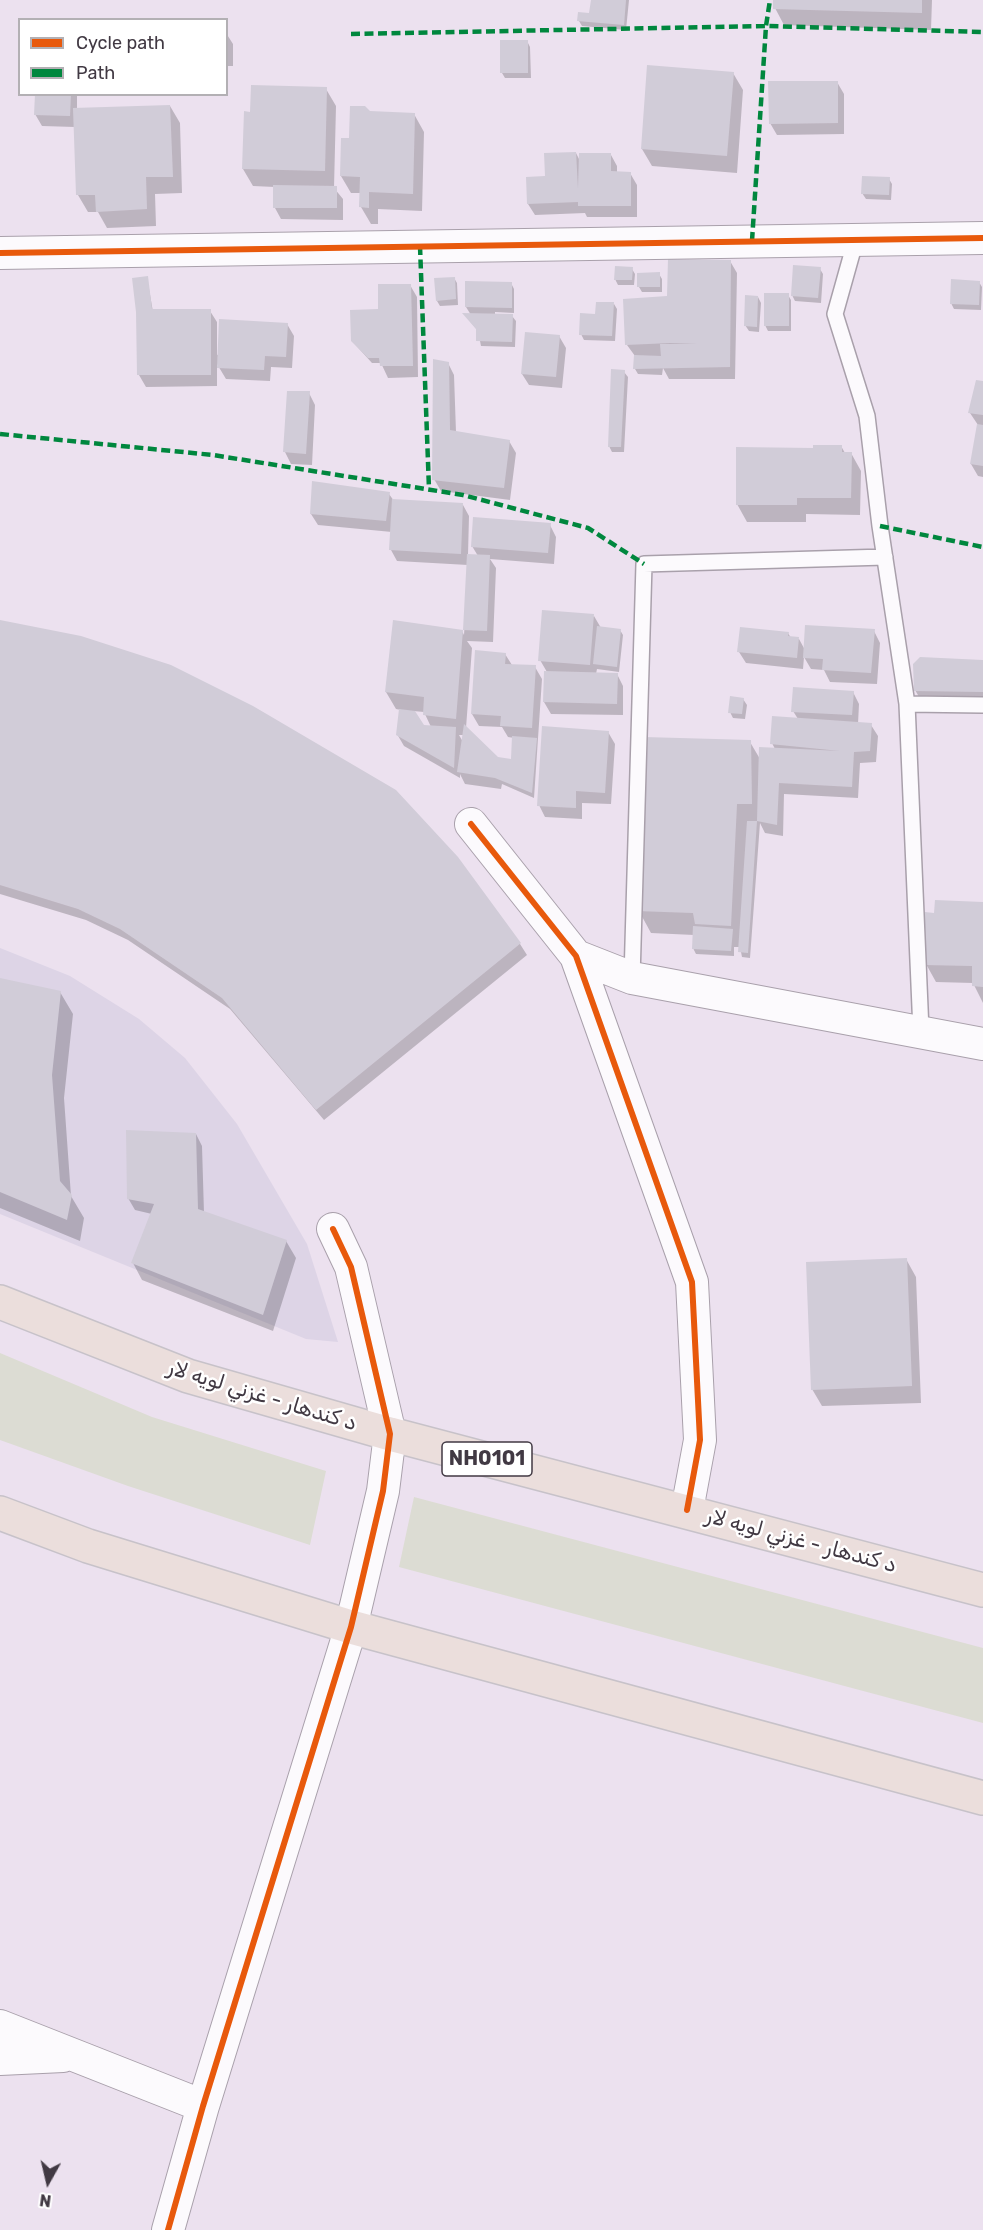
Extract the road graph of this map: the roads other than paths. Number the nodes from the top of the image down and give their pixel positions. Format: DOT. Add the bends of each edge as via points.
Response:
graph roads {
  1 [pos="983,238"];
  2 [pos="856,239"];
  3 [pos="0,253"];
  4 [pos="885,557"];
  5 [pos="907,704"];
  6 [pos="983,705"];
  7 [pos="471,824"];
  8 [pos="576,956"];
  9 [pos="632,978"];
  10 [pos="921,1032"];
  11 [pos="983,1044"];
  12 [pos="333,1229"];
  13 [pos="0,1302"];
  14 [pos="390,1434"];
  15 [pos="687,1510"];
  16 [pos="0,1513"];
  17 [pos="983,1590"];
  18 [pos="351,1627"];
  19 [pos="983,1798"];
  20 [pos="0,2025"];
  21 [pos="70,2055"];
  22 [pos="0,2059"];
  23 [pos="203,2106"];
  24 [pos="168,2230"];
  1 -- 2 [label="street"];
  2 -- 3 [label="street"];
  2 -- 4 [label="lane" via="836,314 867,416"];
  4 -- 5 [label="lane"];
  4 -- 9 [label="lane" via="644,564"];
  5 -- 6 [label="lane"];
  5 -- 10 [label="lane"];
  7 -- 8 [label="street"];
  8 -- 9 [label="street"];
  8 -- 15 [label="street" via="692,1282 700,1440"];
  9 -- 10 [label="street"];
  10 -- 11 [label="street"];
  12 -- 14 [label="street" via="351,1267"];
  13 -- 14 [label="highway, د کندهار - غزني لويه لار / NH0101" via="188,1376"];
  14 -- 15 [label="highway, د کندهار - غزني لويه لار / NH0101"];
  14 -- 18 [label="street" via="383,1491"];
  15 -- 17 [label="highway, د کندهار - غزني لويه لار / NH0101"];
  16 -- 18 [label="highway" via="88,1546"];
  18 -- 19 [label="highway"];
  18 -- 23 [label="street"];
  20 -- 21 [label="street"];
  21 -- 22 [label="street"];
  21 -- 23 [label="street"];
  23 -- 24 [label="street"];
}
